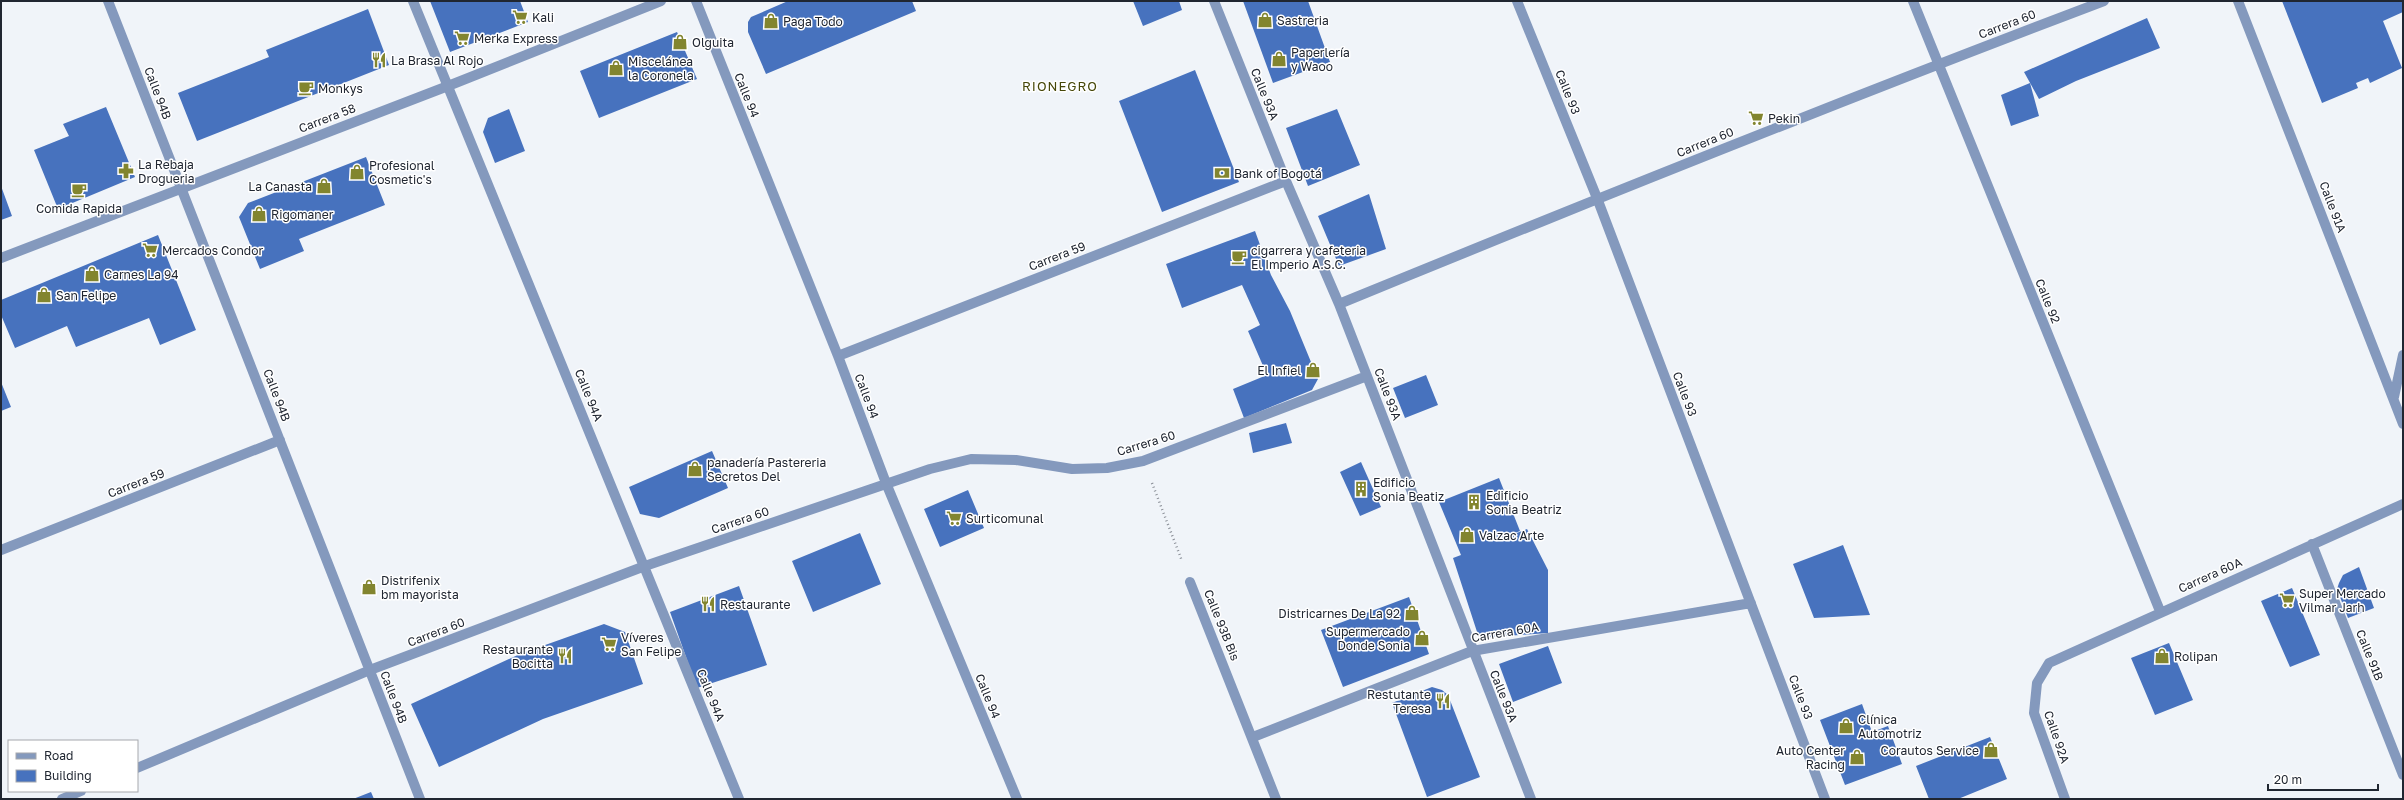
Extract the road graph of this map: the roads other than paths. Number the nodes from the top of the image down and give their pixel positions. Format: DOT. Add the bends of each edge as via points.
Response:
graph roads {
  1 [pos="108,1"];
  2 [pos="413,1"];
  3 [pos="661,1"];
  4 [pos="696,1"];
  5 [pos="1214,1"];
  6 [pos="1517,1"];
  7 [pos="1913,1"];
  8 [pos="2104,1"];
  9 [pos="2238,1"];
  10 [pos="1938,63"];
  11 [pos="448,86"];
  12 [pos="1286,181"];
  13 [pos="181,188"];
  14 [pos="1597,198"];
  15 [pos="1,258"];
  16 [pos="1339,304"];
  17 [pos="2403,355"];
  18 [pos="838,356"];
  19 [pos="1367,376"];
  20 [pos="2394,398"];
  21 [pos="2403,424"];
  22 [pos="280,440"];
  23 [pos="886,483"];
  24 [pos="2403,504"];
  25 [pos="2312,544"];
  26 [pos="1,550"];
  27 [pos="645,566"];
  28 [pos="1190,582"];
  29 [pos="1751,603"];
  30 [pos="2160,611"];
  31 [pos="1472,651"];
  32 [pos="370,670"];
  33 [pos="2037,683"];
  34 [pos="1253,737"];
  35 [pos="138,768"];
  36 [pos="2403,775"];
  37 [pos="79,792"];
  38 [pos="62,799"];
  39 [pos="420,799"];
  40 [pos="739,799"];
  41 [pos="1017,799"];
  42 [pos="1276,799"];
  43 [pos="1531,799"];
  44 [pos="1825,799"];
  45 [pos="2065,799"];
  1 -- 13 [label="street, Calle 94B"];
  2 -- 11 [label="street, Calle 94A"];
  3 -- 11 [label="street, Carrera 58"];
  4 -- 18 [label="street, Calle 94"];
  5 -- 12 [label="street, Calle 93A"];
  6 -- 14 [label="street, Calle 93"];
  7 -- 10 [label="street, Calle 92"];
  8 -- 10 [label="street, Carrera 60"];
  9 -- 20 [label="street, Calle 91A"];
  10 -- 14 [label="street, Carrera 60"];
  10 -- 30 [label="street, Calle 92"];
  11 -- 13 [label="street, Carrera 58"];
  11 -- 27 [label="street, Calle 94A"];
  12 -- 16 [label="street, Calle 93A"];
  12 -- 18 [label="street, Carrera 59"];
  13 -- 15 [label="street, Carrera 58"];
  13 -- 22 [label="street, Calle 94B"];
  14 -- 16 [label="street, Carrera 60"];
  14 -- 29 [label="street, Calle 93"];
  16 -- 19 [label="street, Calle 93A"];
  17 -- 20 [label="street"];
  18 -- 23 [label="street, Calle 94"];
  19 -- 23 [label="street, Carrera 60" via="1143,461 1107,468 1072,469 1016,460 972,459"];
  19 -- 31 [label="street, Calle 93A"];
  20 -- 21 [label="street, Calle 91A"];
  22 -- 26 [label="street, Carrera 59"];
  22 -- 32 [label="street, Calle 94B"];
  23 -- 27 [label="street, Carrera 60"];
  23 -- 41 [label="street, Calle 94"];
  24 -- 25 [label="street, Carrera 60A"];
  25 -- 30 [label="street, Carrera 60A"];
  25 -- 36 [label="street, Calle 91B"];
  27 -- 32 [label="street, Carrera 60"];
  27 -- 40 [label="street, Calle 94A"];
  28 -- 34 [label="street, Calle 93B Bis"];
  29 -- 31 [label="street, Carrera 60A"];
  29 -- 44 [label="street, Calle 93"];
  30 -- 33 [label="street, Carrera 60A" via="2049,663"];
  31 -- 34 [label="street, Carrera 60A"];
  31 -- 43 [label="street, Calle 93A"];
  32 -- 35 [label="street, Carrera 60"];
  32 -- 39 [label="street, Calle 94B"];
  33 -- 45 [label="street, Calle 92A" via="2034,713"];
  34 -- 42 [label="street, Calle 93B Bis"];
  37 -- 38 [label="street"];
}
